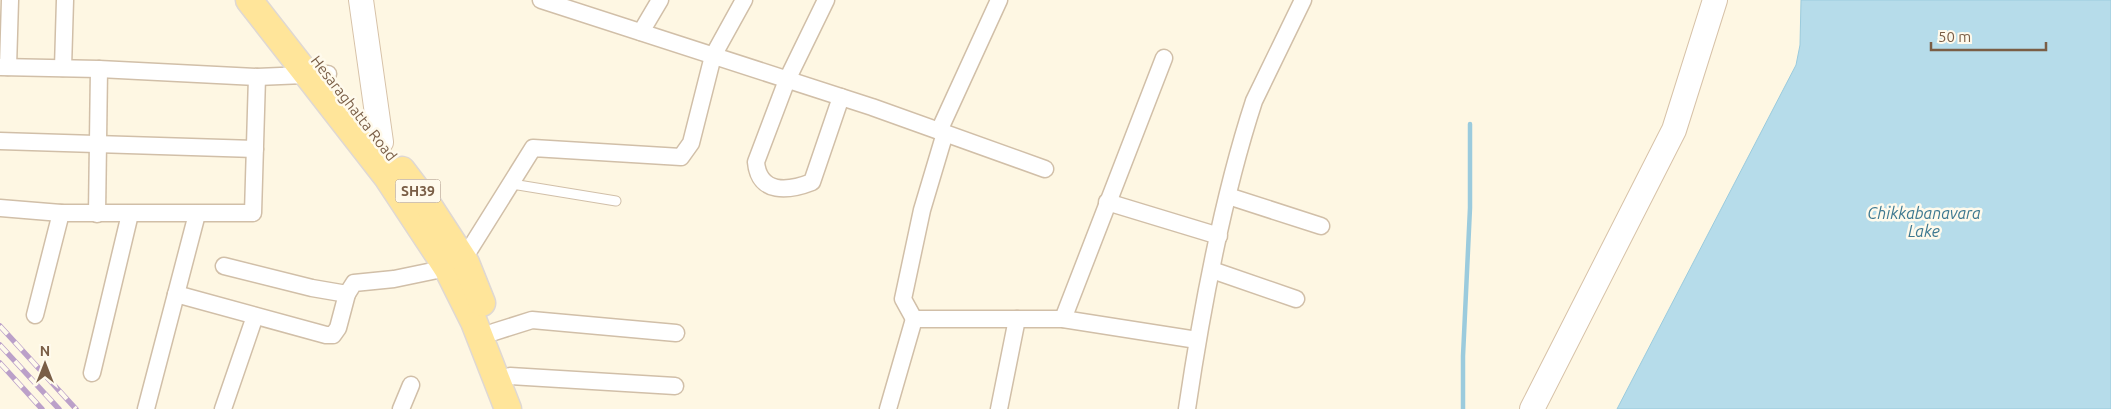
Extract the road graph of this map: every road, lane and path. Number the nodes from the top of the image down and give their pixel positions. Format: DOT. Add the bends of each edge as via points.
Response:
graph roads {
  1 [pos="10,0"];
  2 [pos="65,0"];
  3 [pos="249,0"];
  4 [pos="269,0"];
  5 [pos="361,0"];
  6 [pos="540,0"];
  7 [pos="660,0"];
  8 [pos="744,0"];
  9 [pos="826,0"];
  10 [pos="999,0"];
  11 [pos="1303,0"];
  12 [pos="1715,0"];
  13 [pos="574,5"];
  14 [pos="641,32"];
  15 [pos="713,56"];
  16 [pos="1164,58"];
  17 [pos="4,67"];
  18 [pos="63,68"];
  19 [pos="100,69"];
  20 [pos="318,75"];
  21 [pos="257,77"];
  22 [pos="787,80"];
  23 [pos="841,97"];
  24 [pos="942,132"];
  25 [pos="0,140"];
  26 [pos="98,142"];
  27 [pos="375,147"];
  28 [pos="255,148"];
  29 [pos="1045,169"];
  30 [pos="512,184"];
  31 [pos="1228,196"];
  32 [pos="616,201"];
  33 [pos="1107,202"];
  34 [pos="0,208"];
  35 [pos="61,213"];
  36 [pos="97,214"];
  37 [pos="130,214"];
  38 [pos="197,214"];
  39 [pos="1322,226"];
  40 [pos="1219,236"];
  41 [pos="455,264"];
  42 [pos="224,266"];
  43 [pos="1212,270"];
  44 [pos="176,294"];
  45 [pos="346,294"];
  46 [pos="1296,299"];
  47 [pos="34,315"];
  48 [pos="255,316"];
  49 [pos="914,319"];
  50 [pos="1017,319"];
  51 [pos="1063,319"];
  52 [pos="494,332"];
  53 [pos="676,333"];
  54 [pos="1197,340"];
  55 [pos="92,372"];
  56 [pos="510,376"];
  57 [pos="411,385"];
  58 [pos="675,386"];
  59 [pos="146,409"];
  60 [pos="223,409"];
  61 [pos="401,409"];
  62 [pos="508,409"];
  63 [pos="521,409"];
  64 [pos="888,409"];
  65 [pos="999,409"];
  66 [pos="1187,409"];
  67 [pos="1532,409"];
  1 -- 17 [label="street"];
  2 -- 18 [label="street"];
  3 -- 20 [label="main road"];
  4 -- 20 [label="main road, Hesaraghatta Road"];
  5 -- 27 [label="street"];
  6 -- 13 [label="street"];
  7 -- 14 [label="street"];
  8 -- 15 [label="street"];
  9 -- 22 [label="street"];
  10 -- 24 [label="street"];
  11 -- 31 [label="street" via="1254,101"];
  12 -- 67 [label="street" via="1674,130"];
  13 -- 14 [label="street"];
  14 -- 15 [label="street"];
  15 -- 22 [label="street"];
  15 -- 30 [label="street" via="691,143 682,157 533,148"];
  16 -- 33 [label="street"];
  17 -- 18 [label="street"];
  18 -- 19 [label="street"];
  19 -- 21 [label="street"];
  19 -- 26 [label="street"];
  20 -- 21 [label="street"];
  20 -- 27 [label="main road"];
  21 -- 28 [label="street"];
  22 -- 23 [label="street"];
  22 -- 23 [label="street" via="756,162 762,180 775,188 795,188 812,182"];
  23 -- 24 [label="street"];
  24 -- 29 [label="street"];
  24 -- 49 [label="street" via="903,299"];
  25 -- 26 [label="street"];
  26 -- 28 [label="street"];
  26 -- 36 [label="street"];
  27 -- 41 [label="main road" via="387,177"];
  28 -- 38 [label="street" via="253,212"];
  30 -- 32 [label="lane"];
  30 -- 41 [label="street"];
  31 -- 39 [label="street"];
  31 -- 40 [label="street"];
  33 -- 40 [label="street"];
  33 -- 51 [label="street"];
  34 -- 35 [label="street"];
  35 -- 36 [label="street"];
  35 -- 47 [label="street"];
  36 -- 37 [label="street"];
  37 -- 38 [label="street"];
  37 -- 55 [label="street"];
  38 -- 44 [label="street"];
  40 -- 43 [label="street"];
  41 -- 45 [label="street" via="394,279 354,283"];
  41 -- 52 [label="main road"];
  41 -- 62 [label="main road"];
  42 -- 45 [label="street"];
  43 -- 46 [label="street"];
  43 -- 54 [label="street"];
  44 -- 48 [label="street"];
  44 -- 59 [label="street"];
  45 -- 48 [label="street" via="338,328 333,335"];
  48 -- 60 [label="street"];
  49 -- 50 [label="street"];
  49 -- 64 [label="street"];
  50 -- 51 [label="street"];
  50 -- 65 [label="street"];
  51 -- 54 [label="street"];
  52 -- 53 [label="street" via="532,320"];
  52 -- 56 [label="main road"];
  54 -- 66 [label="street"];
  56 -- 58 [label="street"];
  56 -- 63 [label="main road"];
  57 -- 61 [label="street"];
}
